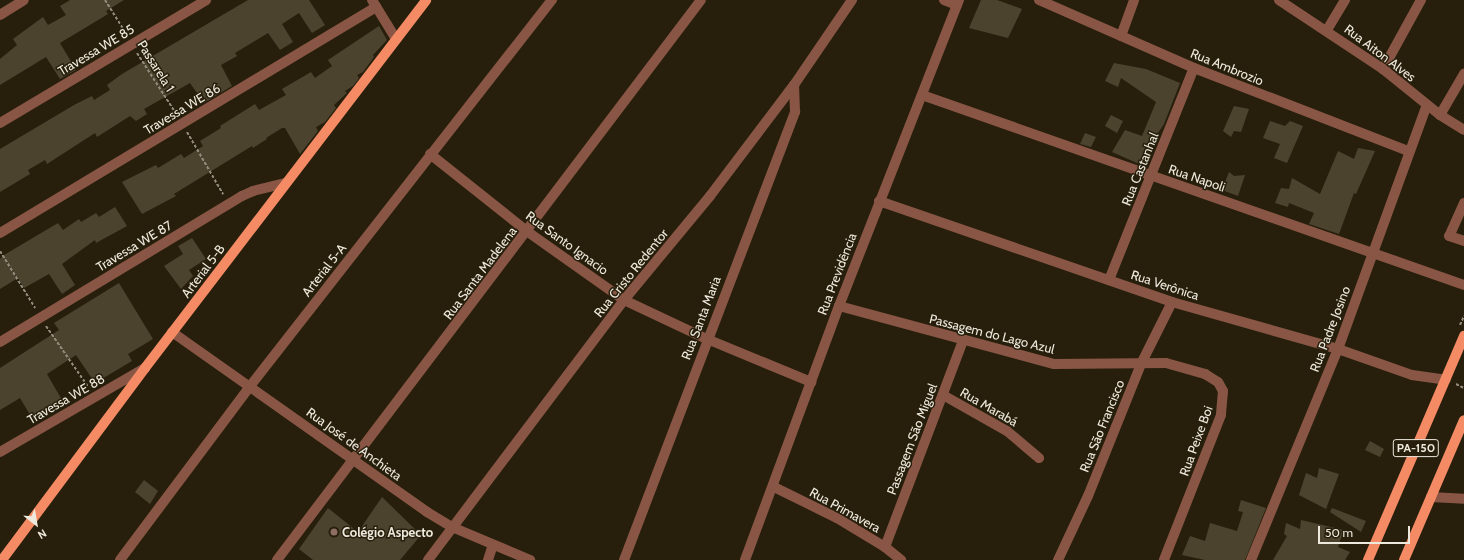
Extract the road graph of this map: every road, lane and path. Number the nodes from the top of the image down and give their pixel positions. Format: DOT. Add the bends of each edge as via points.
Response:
graph roads {
  1 [pos="24,0"];
  2 [pos="105,0"];
  3 [pos="206,0"];
  4 [pos="426,0"];
  5 [pos="552,0"];
  6 [pos="701,0"];
  7 [pos="852,0"];
  8 [pos="944,0"];
  9 [pos="1039,0"];
  10 [pos="1134,0"];
  11 [pos="1279,0"];
  12 [pos="1344,0"];
  13 [pos="1421,0"];
  14 [pos="958,2"];
  15 [pos="374,3"];
  16 [pos="0,15"];
  17 [pos="1327,30"];
  18 [pos="1121,36"];
  19 [pos="396,39"];
  20 [pos="132,44"];
  21 [pos="1194,68"];
  22 [pos="1383,69"];
  23 [pos="1464,74"];
  24 [pos="794,85"];
  25 [pos="922,95"];
  26 [pos="1427,105"];
  27 [pos="1440,116"];
  28 [pos="0,123"];
  29 [pos="183,124"];
  30 [pos="1464,130"];
  31 [pos="1408,151"];
  32 [pos="430,154"];
  33 [pos="1151,176"];
  34 [pos="286,183"];
  35 [pos="879,201"];
  36 [pos="1464,203"];
  37 [pos="229,204"];
  38 [pos="528,232"];
  39 [pos="0,233"];
  40 [pos="1464,241"];
  41 [pos="1373,253"];
  42 [pos="1109,280"];
  43 [pos="1464,285"];
  44 [pos="624,300"];
  45 [pos="1172,302"];
  46 [pos="839,306"];
  47 [pos="172,332"];
  48 [pos="1464,336"];
  49 [pos="707,339"];
  50 [pos="963,341"];
  51 [pos="0,342"];
  52 [pos="1338,349"];
  53 [pos="1141,364"];
  54 [pos="144,368"];
  55 [pos="811,382"];
  56 [pos="1450,382"];
  57 [pos="251,385"];
  58 [pos="1464,388"];
  59 [pos="943,395"];
  60 [pos="1464,420"];
  61 [pos="0,452"];
  62 [pos="1039,458"];
  63 [pos="352,460"];
  64 [pos="774,487"];
  65 [pos="1431,497"];
  66 [pos="1464,499"];
  67 [pos="452,527"];
  68 [pos="493,545"];
  69 [pos="885,547"];
  70 [pos="2,560"];
  71 [pos="120,560"];
  72 [pos="277,560"];
  73 [pos="428,560"];
  74 [pos="488,560"];
  75 [pos="530,560"];
  76 [pos="624,560"];
  77 [pos="745,560"];
  78 [pos="901,560"];
  79 [pos="1058,560"];
  80 [pos="1164,560"];
  81 [pos="1251,560"];
  82 [pos="1368,560"];
  83 [pos="1404,560"];
  1 -- 16 [label="street"];
  2 -- 20 [label="path, Passarela 1"];
  3 -- 20 [label="street, Travessa WE 85"];
  4 -- 19 [label="main road, Arterial 5-B"];
  5 -- 32 [label="street, Arterial 5-A"];
  6 -- 38 [label="street, Rua Santa Madelena"];
  7 -- 24 [label="street, Rua Cristo Redentor"];
  8 -- 14 [label="street"];
  9 -- 18 [label="street, Rua Ambrozio"];
  10 -- 18 [label="street"];
  11 -- 17 [label="street, Rua Aiton Alves"];
  12 -- 17 [label="street"];
  13 -- 22 [label="street"];
  14 -- 25 [label="street, Rua Previdência"];
  15 -- 19 [label="street"];
  15 -- 29 [label="street, Travessa WE 86"];
  17 -- 22 [label="street, Rua Aiton Alves"];
  18 -- 21 [label="street, Rua Ambrozio"];
  19 -- 34 [label="main road, Arterial 5-B"];
  20 -- 28 [label="street, Travessa WE 85"];
  20 -- 29 [label="path, Passarela 1"];
  21 -- 31 [label="street, Rua Ambrozio"];
  21 -- 33 [label="street, Rua Castanhal"];
  22 -- 26 [label="street, Rua Aiton Alves"];
  23 -- 27 [label="street"];
  24 -- 44 [label="street, Rua Cristo Redentor" via="710,196"];
  24 -- 49 [label="street, Rua Santa Maria" via="795,112"];
  25 -- 33 [label="street, Rua Napoli"];
  25 -- 35 [label="street, Rua Previdência"];
  26 -- 27 [label="street, Rua Aiton Alves"];
  26 -- 31 [label="street, Rua Padre Josino"];
  27 -- 30 [label="street, Rua Aiton Alves"];
  29 -- 37 [label="path, Passarela 1"];
  29 -- 39 [label="street, Travessa WE 86"];
  31 -- 41 [label="street, Rua Padre Josino"];
  32 -- 38 [label="street, Rua Santo Ignacio"];
  32 -- 57 [label="street, Arterial 5-A"];
  33 -- 41 [label="street, Rua Napoli"];
  33 -- 42 [label="street, Rua Castanhal"];
  34 -- 37 [label="street, Travessa WE 87" via="253,190"];
  34 -- 47 [label="main road, Arterial 5-B"];
  35 -- 42 [label="street, Rua Verônica"];
  35 -- 46 [label="street, Rua Previdência"];
  36 -- 40 [label="street" via="1449,236"];
  37 -- 51 [label="street, Travessa WE 87"];
  38 -- 44 [label="street, Rua Santo Ignacio"];
  38 -- 63 [label="street, Rua Santa Madelena"];
  41 -- 43 [label="street, Rua Napoli"];
  41 -- 52 [label="street, Rua Padre Josino"];
  42 -- 45 [label="street, Rua Verônica"];
  44 -- 49 [label="street, Rua Santo Ignacio"];
  44 -- 67 [label="street, Rua Cristo Redentor"];
  45 -- 52 [label="street, Rua Verônica"];
  45 -- 53 [label="street, Rua São Francisco"];
  46 -- 50 [label="street, Passagem do Lago Azul"];
  46 -- 55 [label="street, Rua Previdência"];
  47 -- 54 [label="main road, Arterial 5-B"];
  47 -- 57 [label="street, Rua José de Anchieta"];
  48 -- 56 [label="main road, PA-150"];
  49 -- 55 [label="street, Rua Santo Ignacio"];
  49 -- 76 [label="street, Rua Santa Maria"];
  50 -- 53 [label="street, Passagem do Lago Azul" via="1054,364"];
  50 -- 59 [label="street, Passagem São Miguel"];
  52 -- 56 [label="street, Rua Verônica" via="1412,375"];
  52 -- 81 [label="street, Rua Padre Josino"];
  53 -- 79 [label="street, Rua São Francisco" via="1088,496"];
  53 -- 80 [label="street, Rua Peixe Boi" via="1166,363 1205,374 1218,382 1223,391 1223,403 1212,441"];
  54 -- 61 [label="street, Travessa WE 88"];
  54 -- 70 [label="main road, Arterial 5-B"];
  55 -- 64 [label="street, Rua Previdência"];
  56 -- 58 [label="path"];
  56 -- 82 [label="main road, PA-150"];
  57 -- 63 [label="street, Rua José de Anchieta"];
  57 -- 71 [label="street, Arterial 5-A"];
  59 -- 62 [label="street, Rua Marabá" via="1008,431"];
  59 -- 69 [label="street, Passagem São Miguel"];
  60 -- 65 [label="main road, PA-150"];
  63 -- 67 [label="street, Rua José de Anchieta"];
  63 -- 72 [label="street, Rua Santa Madelena"];
  64 -- 69 [label="street, Rua Primavera" via="837,518"];
  64 -- 77 [label="street, Rua Previdência"];
  65 -- 66 [label="street"];
  65 -- 83 [label="main road, PA-150"];
  67 -- 68 [label="street, Rua José de Anchieta"];
  67 -- 73 [label="street, Rua Cristo Redentor"];
  68 -- 74 [label="street"];
  68 -- 75 [label="street, Rua José de Anchieta"];
  69 -- 78 [label="street, Rua Primavera"];
}
